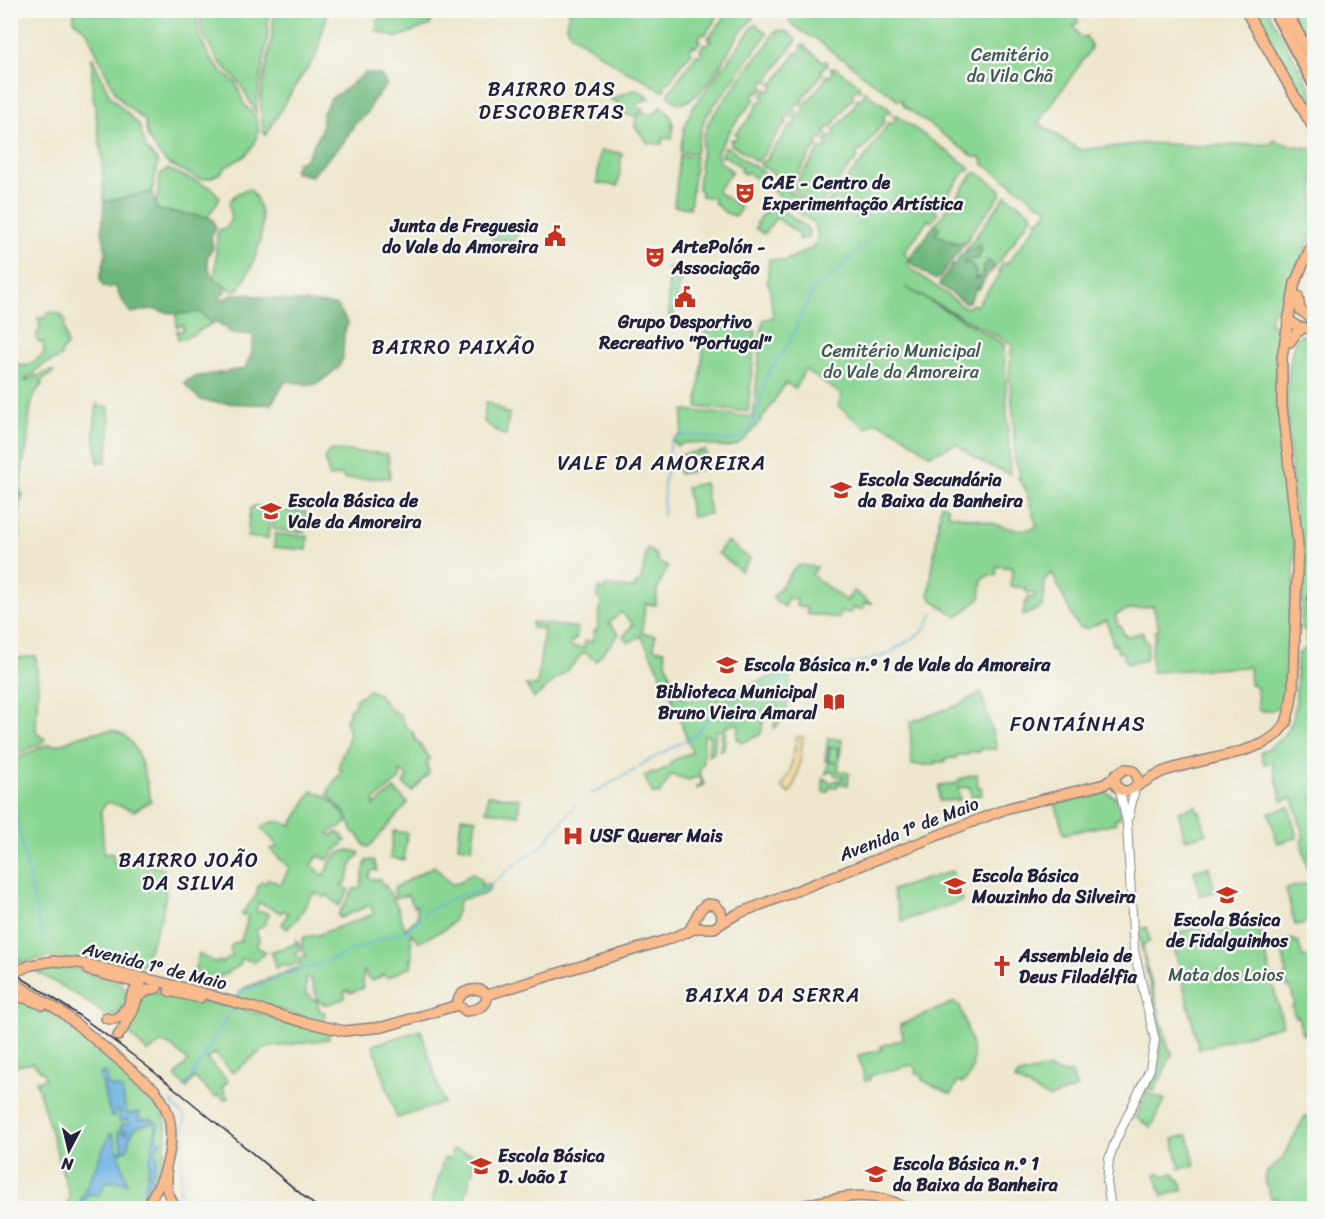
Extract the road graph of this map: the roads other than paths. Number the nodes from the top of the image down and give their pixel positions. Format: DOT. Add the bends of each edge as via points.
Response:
graph roads {
  1 [pos="1245,10"];
  2 [pos="1274,10"];
  3 [pos="1285,10"];
  4 [pos="1314,62"];
  5 [pos="1314,84"];
  6 [pos="1314,129"];
  7 [pos="1314,239"];
  8 [pos="1314,253"];
  9 [pos="1298,296"];
  10 [pos="1313,319"];
  11 [pos="1292,320"];
  12 [pos="1304,328"];
  13 [pos="1314,329"];
  14 [pos="1290,342"];
  15 [pos="1282,374"];
  16 [pos="1314,588"];
  17 [pos="1314,615"];
  18 [pos="1168,770"];
  19 [pos="1134,772"];
  20 [pos="1116,774"];
  21 [pos="1096,787"];
  22 [pos="1135,787"];
  23 [pos="1120,789"];
  24 [pos="1128,823"];
  25 [pos="721,911"];
  26 [pos="698,915"];
  27 [pos="737,915"];
  28 [pos="719,925"];
  29 [pos="708,928"];
  30 [pos="688,932"];
  31 [pos="54,961"];
  32 [pos="10,974"];
  33 [pos="108,976"];
  34 [pos="10,980"];
  35 [pos="140,981"];
  36 [pos="157,988"];
  37 [pos="487,995"];
  38 [pos="10,996"];
  39 [pos="131,1001"];
  40 [pos="458,1005"];
  41 [pos="246,1007"];
  42 [pos="63,1013"];
  43 [pos="106,1018"];
  44 [pos="119,1033"];
  45 [pos="166,1166"];
  46 [pos="153,1195"];
  47 [pos="172,1204"];
  48 [pos="1110,1204"];
  49 [pos="150,1209"];
  50 [pos="792,1209"];
  51 [pos="906,1209"];
  1 -- 6 [label="main road"];
  2 -- 5 [label="highway"];
  3 -- 4 [label="highway"];
  7 -- 11 [label="main road" via="1295,283"];
  8 -- 9 [label="main road"];
  9 -- 10 [label="main road" via="1300,310"];
  9 -- 11 [label="main road"];
  10 -- 11 [label="main road"];
  11 -- 12 [label="main road"];
  11 -- 14 [label="main road"];
  11 -- 15 [label="main road" via="1282,357"];
  12 -- 13 [label="main road"];
  12 -- 14 [label="main road"];
  14 -- 15 [label="main road"];
  15 -- 18 [label="main road" via="1282,407 1298,544 1295,657 1288,717 1277,734 1260,745"];
  16 -- 17 [label="highway"];
  18 -- 19 [label="main road"];
  18 -- 22 [label="main road"];
  19 -- 20 [label="main road" via="1124,769"];
  19 -- 22 [label="main road" via="1138,780"];
  20 -- 21 [label="main road, Avenida 1º de Maio"];
  20 -- 23 [label="main road" via="1115,782"];
  21 -- 23 [label="main road, Avenida 1º de Maio"];
  21 -- 27 [label="main road, Avenida 1º de Maio" via="1008,808"];
  22 -- 23 [label="main road" via="1128,792"];
  22 -- 24 [label="street"];
  23 -- 24 [label="street"];
  24 -- 48 [label="street" via="1134,950 1155,1049 1150,1069 1109,1159"];
  25 -- 26 [label="main road" via="710,904 702,907"];
  25 -- 27 [label="main road"];
  25 -- 28 [label="main road"];
  26 -- 29 [label="main road" via="700,924"];
  26 -- 30 [label="main road"];
  27 -- 28 [label="main road, Avenida 1º de Maio"];
  28 -- 29 [label="main road, Avenida 1º de Maio"];
  29 -- 30 [label="main road, Avenida 1º de Maio"];
  30 -- 37 [label="main road, Avenida 1º de Maio"];
  31 -- 32 [label="main road, Avenida 1º de Maio, bridge"];
  31 -- 33 [label="main road, Avenida 1º de Maio"];
  31 -- 35 [label="main road, Avenida 1º de Maio" via="87,964"];
  33 -- 35 [label="main road, Avenida 1º de Maio"];
  33 -- 39 [label="main road" via="125,985"];
  34 -- 42 [label="main road"];
  35 -- 36 [label="main road, Avenida 1º de Maio"];
  35 -- 39 [label="main road"];
  35 -- 41 [label="main road, Avenida 1º de Maio" via="185,988"];
  36 -- 39 [label="main road"];
  36 -- 41 [label="main road, Avenida 1º de Maio"];
  37 -- 40 [label="main road, Avenida 1º de Maio" via="485,1005 468,1011"];
  37 -- 40 [label="main road, Avenida 1º de Maio" via="482,990 472,990 460,995"];
  38 -- 42 [label="main road"];
  39 -- 43 [label="main road" via="117,1018"];
  39 -- 44 [label="main road"];
  40 -- 41 [label="main road, Avenida 1º de Maio" via="383,1027 352,1031"];
  42 -- 45 [label="main road" via="154,1089 165,1105 171,1134"];
  45 -- 46 [label="main road"];
  45 -- 47 [label="main road"];
  46 -- 47 [label="main road" via="162,1193"];
  46 -- 49 [label="main road"];
  50 -- 51 [label="main road" via="858,1196 881,1198"];
}
